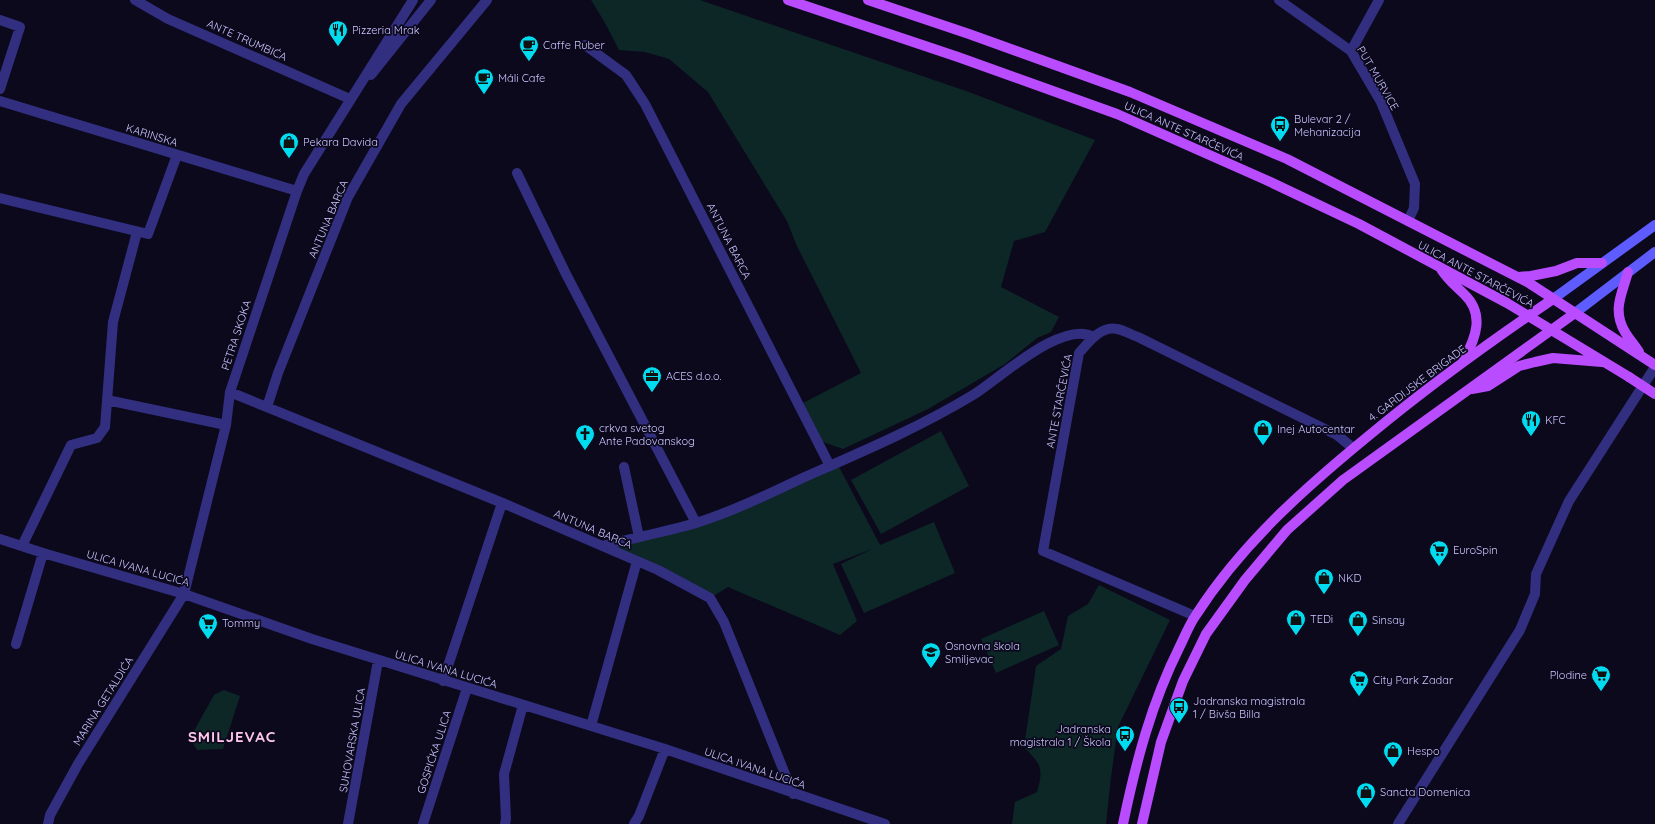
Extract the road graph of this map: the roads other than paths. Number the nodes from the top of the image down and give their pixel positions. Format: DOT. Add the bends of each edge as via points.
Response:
graph roads {
  1 [pos="135,0"];
  2 [pos="413,0"];
  3 [pos="431,0"];
  4 [pos="487,0"];
  5 [pos="788,0"];
  6 [pos="868,0"];
  7 [pos="1279,0"];
  8 [pos="1379,0"];
  9 [pos="0,20"];
  10 [pos="585,45"];
  11 [pos="1351,52"];
  12 [pos="0,88"];
  13 [pos="350,99"];
  14 [pos="0,101"];
  15 [pos="177,156"];
  16 [pos="517,173"];
  17 [pos="297,191"];
  18 [pos="0,198"];
  19 [pos="1408,221"];
  20 [pos="1655,225"];
  21 [pos="137,232"];
  22 [pos="1655,252"];
  23 [pos="1602,263"];
  24 [pos="1440,268"];
  25 [pos="1628,272"];
  26 [pos="1515,277"];
  27 [pos="1553,299"];
  28 [pos="1575,313"];
  29 [pos="1528,316"];
  30 [pos="1551,330"];
  31 [pos="1094,337"];
  32 [pos="1641,355"];
  33 [pos="1604,362"];
  34 [pos="1463,363"];
  35 [pos="1655,366"];
  36 [pos="1468,389"];
  37 [pos="230,392"];
  38 [pos="1655,394"];
  39 [pos="107,400"];
  40 [pos="266,407"];
  41 [pos="226,425"];
  42 [pos="1353,448"];
  43 [pos="830,466"];
  44 [pos="624,467"];
  45 [pos="502,503"];
  46 [pos="696,523"];
  47 [pos="639,537"];
  48 [pos="0,539"];
  49 [pos="22,546"];
  50 [pos="602,546"];
  51 [pos="43,553"];
  52 [pos="637,561"];
  53 [pos="184,594"];
  54 [pos="1195,616"];
  55 [pos="16,644"];
  56 [pos="378,661"];
  57 [pos="443,681"];
  58 [pos="467,688"];
  59 [pos="523,705"];
  60 [pos="592,726"];
  61 [pos="665,749"];
  62 [pos="793,794"];
  63 [pos="865,821"];
  64 [pos="48,824"];
  65 [pos="348,824"];
  66 [pos="423,824"];
  67 [pos="505,824"];
  68 [pos="634,824"];
  69 [pos="885,824"];
  70 [pos="1123,824"];
  71 [pos="1142,824"];
  72 [pos="1398,824"];
  1 -- 13 [label="street, ANTE TRUMBIĆA" via="168,19"];
  2 -- 13 [label="street, PETRA SKOKA"];
  3 -- 13 [label="street, PETRA SKOKA" via="390,54"];
  4 -- 40 [label="street, ANTUNA BARCA" via="401,104 348,197"];
  5 -- 24 [label="main road, ULICA ANTE STARČEVIĆA" via="1117,114 1352,221"];
  6 -- 19 [label="main road, ULICA ANTE STARČEVIĆA" via="1130,92 1287,159"];
  7 -- 11 [label="street, PUT MURVICE"];
  8 -- 11 [label="street"];
  9 -- 12 [label="street" via="20,27"];
  10 -- 43 [label="street, ANTUNA BARCA" via="626,75 645,104"];
  11 -- 19 [label="street, PUT MURVICE" via="1381,102 1416,184 1414,208"];
  13 -- 17 [label="street, PETRA SKOKA" via="304,174"];
  14 -- 15 [label="street, KARINSKA"];
  15 -- 17 [label="street, KARINSKA"];
  15 -- 21 [label="street" via="148,234"];
  16 -- 46 [label="street" via="566,274"];
  17 -- 37 [label="street, PETRA SKOKA"];
  18 -- 21 [label="street"];
  19 -- 26 [label="main road, ULICA ANTE STARČEVIĆA"];
  20 -- 23 [label="street"];
  21 -- 39 [label="street" via="113,322"];
  22 -- 25 [label="street"];
  23 -- 26 [label="main road" via="1577,263 1556,271"];
  23 -- 27 [label="street"];
  24 -- 29 [label="main road, ULICA ANTE STARČEVIĆA"];
  24 -- 34 [label="main road" via="1448,281 1470,301 1477,319 1474,342"];
  25 -- 28 [label="street"];
  25 -- 32 [label="main road" via="1619,300 1618,315 1625,332"];
  26 -- 27 [label="main road, ULICA ANTE STARČEVIĆA"];
  27 -- 28 [label="main road, ULICA ANTE STARČEVIĆA"];
  27 -- 29 [label="main road, 4. GARDIJSKE BRIGADE"];
  28 -- 30 [label="main road"];
  28 -- 32 [label="main road, ULICA ANTE STARČEVIĆA"];
  29 -- 30 [label="main road, ULICA ANTE STARČEVIĆA"];
  29 -- 34 [label="main road, 4. GARDIJSKE BRIGADE"];
  30 -- 33 [label="main road, ULICA ANTE STARČEVIĆA"];
  30 -- 36 [label="main road"];
  31 -- 42 [label="street, ANTE STARČEVIĆA" via="1116,328 1138,337 1337,435"];
  31 -- 43 [label="street" via="1073,335 1050,340 984,387 934,418"];
  31 -- 54 [label="street, ANTE STARČEVIĆA" via="1079,353 1043,551"];
  32 -- 35 [label="main road, ULICA ANTE STARČEVIĆA"];
  33 -- 36 [label="main road" via="1553,358 1519,366 1488,386"];
  33 -- 38 [label="main road, ULICA ANTE STARČEVIĆA, bridge"];
  34 -- 42 [label="main road, 4. GARDIJSKE BRIGADE"];
  35 -- 72 [label="street" via="1569,501 1536,574 1535,594 1520,630"];
  36 -- 71 [label="main road" via="1344,480 1287,530 1245,580 1206,634 1183,681 1161,742"];
  37 -- 40 [label="street, ANTUNA BARCA"];
  37 -- 41 [label="street, PETRA SKOKA"];
  39 -- 41 [label="street"];
  39 -- 49 [label="street" via="105,427 97,438 71,445"];
  40 -- 45 [label="street, ANTUNA BARCA"];
  41 -- 53 [label="street, PETRA SKOKA"];
  42 -- 54 [label="main road, 4. GARDIJSKE BRIGADE" via="1274,518 1230,568"];
  43 -- 46 [label="street"];
  44 -- 47 [label="street"];
  45 -- 50 [label="street, ANTUNA BARCA"];
  45 -- 57 [label="street"];
  46 -- 47 [label="street"];
  47 -- 50 [label="street"];
  48 -- 49 [label="street, ULICA IVANA LUCIĆA"];
  49 -- 51 [label="street, ULICA IVANA LUCIĆA"];
  50 -- 52 [label="street, ANTUNA BARCA"];
  51 -- 53 [label="street, ULICA IVANA LUCIĆA"];
  51 -- 55 [label="street"];
  52 -- 60 [label="street"];
  52 -- 62 [label="street, ANTUNA BARCA" via="710,598 724,622"];
  53 -- 56 [label="street, ULICA IVANA LUCIĆA"];
  53 -- 64 [label="street, MARINA GETALDIĆA" via="78,764 50,815"];
  54 -- 70 [label="main road, 4. GARDIJSKE BRIGADE" via="1166,674 1142,738"];
  56 -- 57 [label="street, ULICA IVANA LUCIĆA"];
  56 -- 65 [label="street, SUHOVARSKA ULICA"];
  57 -- 58 [label="street, ULICA IVANA LUCIĆA"];
  58 -- 59 [label="street, ULICA IVANA LUCIĆA"];
  58 -- 66 [label="street, GOSPIĆKA ULICA"];
  59 -- 60 [label="street, ULICA IVANA LUCIĆA"];
  59 -- 67 [label="street" via="504,774"];
  60 -- 61 [label="street, ULICA IVANA LUCIĆA"];
  61 -- 62 [label="street, ULICA IVANA LUCIĆA"];
  61 -- 68 [label="street"];
  62 -- 63 [label="street, ULICA IVANA LUCIĆA"];
  63 -- 69 [label="street, ULICA IVANA LUCIĆA"];
}
